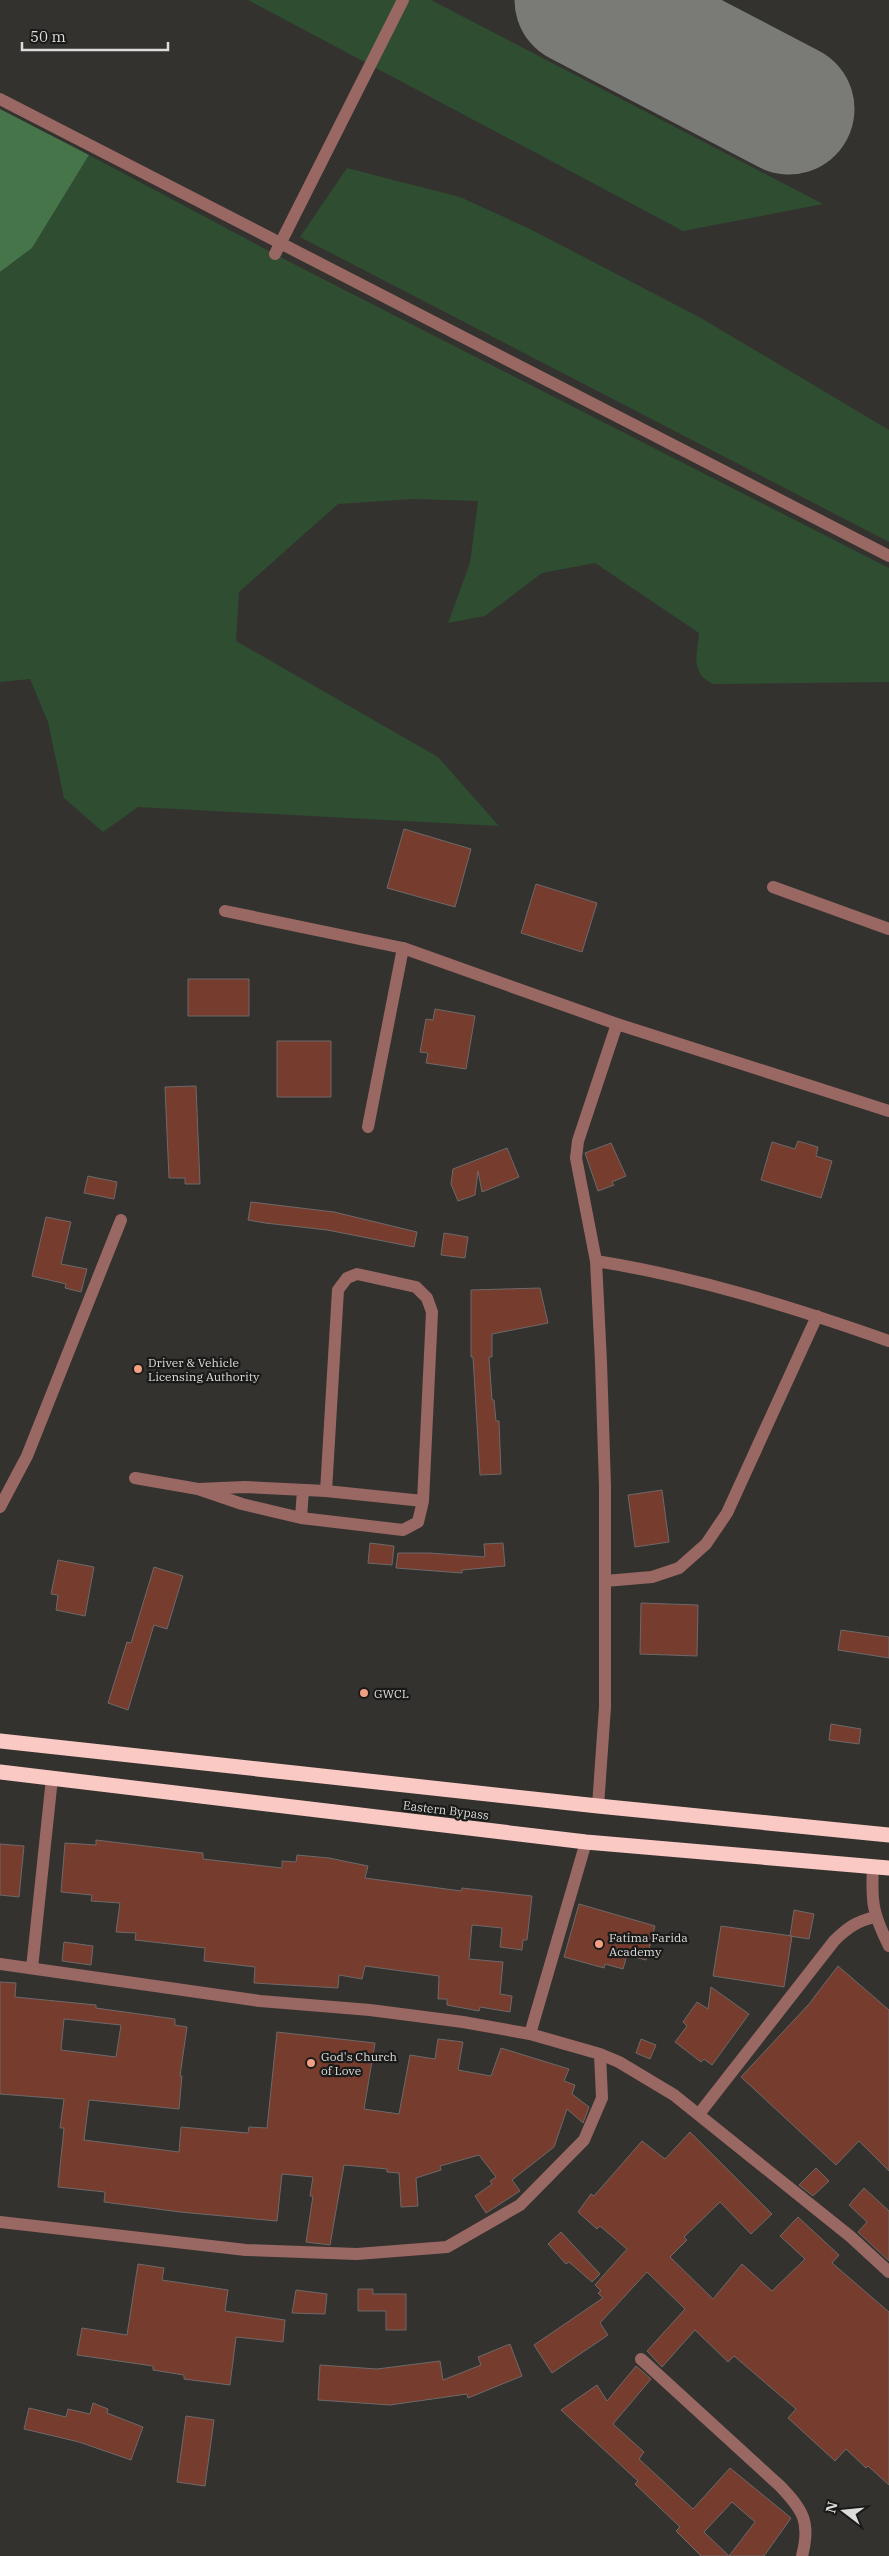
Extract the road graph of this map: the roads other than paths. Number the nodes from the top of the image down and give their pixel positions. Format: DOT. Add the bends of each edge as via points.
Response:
graph roads {
  1 [pos="402,0"];
  2 [pos="0,99"];
  3 [pos="278,249"];
  4 [pos="889,556"];
  5 [pos="773,887"];
  6 [pos="225,911"];
  7 [pos="889,929"];
  8 [pos="403,948"];
  9 [pos="617,1024"];
  10 [pos="889,1111"];
  11 [pos="368,1127"];
  12 [pos="121,1220"];
  13 [pos="596,1261"];
  14 [pos="817,1316"];
  15 [pos="889,1341"];
  16 [pos="135,1478"];
  17 [pos="198,1489"];
  18 [pos="303,1490"];
  19 [pos="326,1491"];
  20 [pos="423,1501"];
  21 [pos="0,1507"];
  22 [pos="301,1518"];
  23 [pos="605,1581"];
  24 [pos="0,1741"];
  25 [pos="0,1772"];
  26 [pos="52,1778"];
  27 [pos="598,1806"];
  28 [pos="889,1835"];
  29 [pos="586,1842"];
  30 [pos="873,1866"];
  31 [pos="889,1868"];
  32 [pos="875,1917"];
  33 [pos="889,1946"];
  34 [pos="0,1964"];
  35 [pos="32,1968"];
  36 [pos="530,2034"];
  37 [pos="600,2054"];
  38 [pos="699,2114"];
  39 [pos="0,2222"];
  40 [pos="889,2272"];
  41 [pos="641,2359"];
  42 [pos="802,2556"];
  1 -- 3 [label="street"];
  2 -- 3 [label="street"];
  3 -- 4 [label="street"];
  5 -- 7 [label="street"];
  6 -- 8 [label="street"];
  8 -- 9 [label="street"];
  8 -- 11 [label="street"];
  9 -- 10 [label="street"];
  9 -- 13 [label="street" via="582,1128 576,1158"];
  12 -- 21 [label="street" via="31,1447"];
  13 -- 14 [label="street" via="656,1271"];
  13 -- 23 [label="street" via="605,1486"];
  14 -- 15 [label="street"];
  14 -- 23 [label="street" via="727,1513 706,1544 679,1568 652,1577"];
  16 -- 17 [label="street"];
  17 -- 18 [label="street"];
  17 -- 22 [label="street" via="242,1504"];
  18 -- 19 [label="street"];
  18 -- 22 [label="street"];
  19 -- 20 [label="street"];
  19 -- 20 [label="street" via="338,1290 347,1278 357,1274 416,1287 427,1298 432,1312"];
  20 -- 22 [label="street" via="418,1522 403,1530"];
  23 -- 27 [label="street" via="605,1707"];
  24 -- 27 [label="highway, Eastern Bypass"];
  25 -- 26 [label="highway, Eastern Bypass"];
  26 -- 29 [label="highway, Eastern Bypass"];
  26 -- 35 [label="street"];
  27 -- 28 [label="highway, Eastern Bypass"];
  29 -- 30 [label="highway, Eastern Bypass"];
  29 -- 36 [label="street"];
  30 -- 31 [label="highway, Eastern Bypass"];
  30 -- 32 [label="street"];
  32 -- 33 [label="street"];
  32 -- 38 [label="street" via="848,1927 834,1941"];
  34 -- 35 [label="street"];
  35 -- 36 [label="street" via="260,2001 453,2021"];
  36 -- 37 [label="street"];
  37 -- 38 [label="street" via="674,2095"];
  37 -- 39 [label="street" via="602,2098 584,2140 520,2205 440,2249 357,2254 246,2250"];
  38 -- 40 [label="street" via="851,2237"];
  41 -- 42 [label="street" via="800,2507 806,2527"];
}
